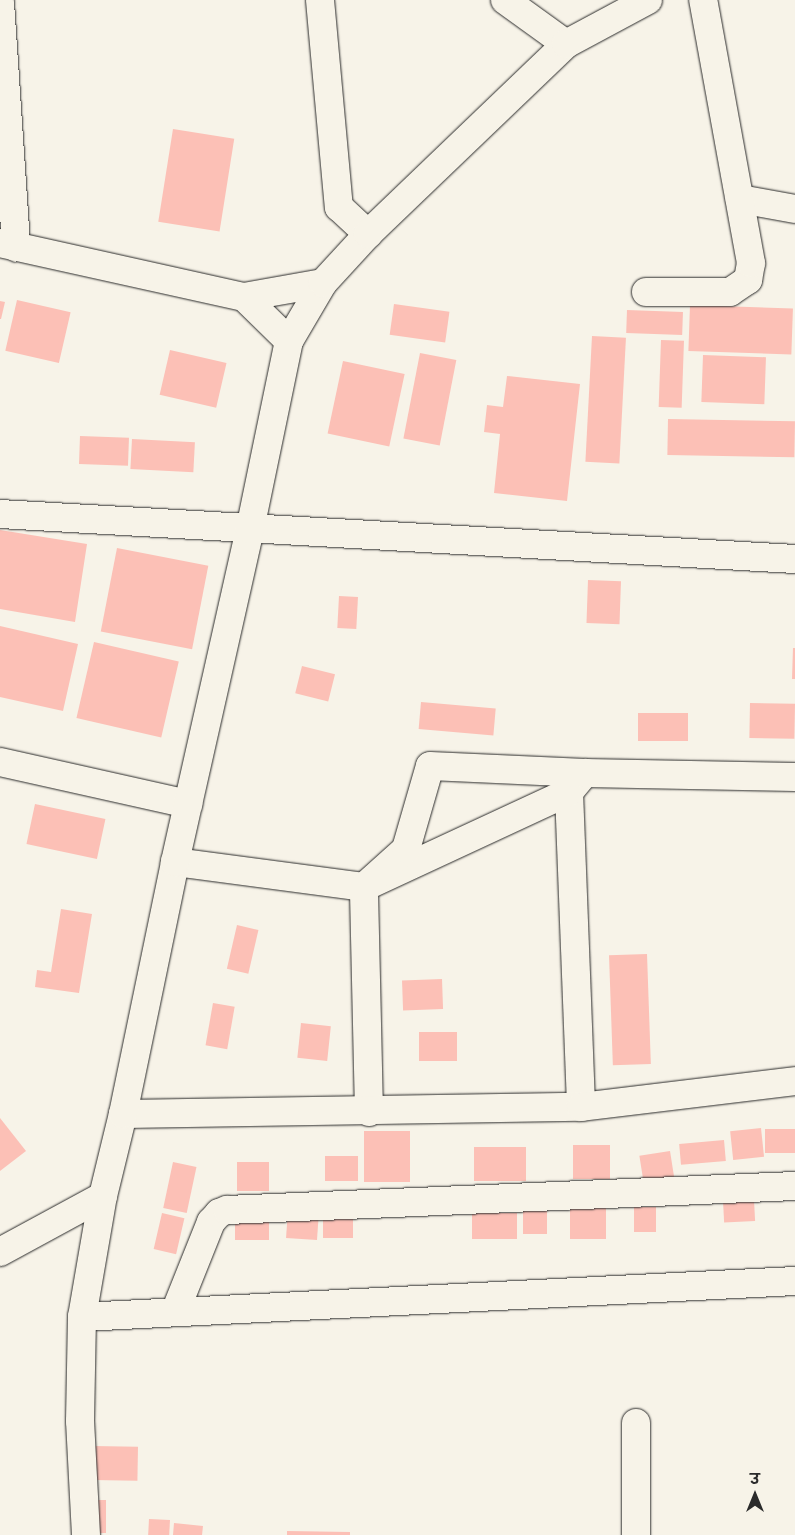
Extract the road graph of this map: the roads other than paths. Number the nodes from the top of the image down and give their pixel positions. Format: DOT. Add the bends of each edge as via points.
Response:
graph roads {
  1 [pos="320,0"];
  2 [pos="505,0"];
  3 [pos="648,0"];
  4 [pos="703,0"];
  5 [pos="0,4"];
  6 [pos="566,44"];
  7 [pos="740,198"];
  8 [pos="795,209"];
  9 [pos="368,234"];
  10 [pos="8,245"];
  11 [pos="323,283"];
  12 [pos="646,292"];
  13 [pos="244,297"];
  14 [pos="290,341"];
  15 [pos="0,514"];
  16 [pos="250,529"];
  17 [pos="795,559"];
  18 [pos="0,762"];
  19 [pos="795,777"];
  20 [pos="577,782"];
  21 [pos="188,804"];
  22 [pos="175,862"];
  23 [pos="364,886"];
  24 [pos="795,1081"];
  25 [pos="581,1107"];
  26 [pos="369,1112"];
  27 [pos="123,1114"];
  28 [pos="795,1186"];
  29 [pos="103,1196"];
  30 [pos="0,1252"];
  31 [pos="795,1281"];
  32 [pos="176,1312"];
  33 [pos="82,1317"];
  34 [pos="636,1423"];
  35 [pos="86,1535"];
  36 [pos="636,1535"];
  1 -- 9 [label="street" via="339,207"];
  2 -- 6 [label="street"];
  3 -- 6 [label="street"];
  4 -- 7 [label="street"];
  5 -- 10 [label="street"];
  6 -- 9 [label="street"];
  7 -- 8 [label="street"];
  7 -- 12 [label="street" via="751,264 748,280 730,292"];
  9 -- 11 [label="street"];
  10 -- 13 [label="street"];
  11 -- 13 [label="street"];
  11 -- 14 [label="street"];
  13 -- 14 [label="street"];
  14 -- 16 [label="street"];
  15 -- 16 [label="street"];
  16 -- 17 [label="street"];
  16 -- 21 [label="street"];
  18 -- 21 [label="street"];
  19 -- 20 [label="street"];
  20 -- 23 [label="street"];
  20 -- 23 [label="street" via="430,766 406,849"];
  20 -- 25 [label="street"];
  21 -- 22 [label="street"];
  22 -- 23 [label="street"];
  22 -- 27 [label="street"];
  23 -- 26 [label="street"];
  24 -- 25 [label="street"];
  25 -- 26 [label="street"];
  26 -- 27 [label="street"];
  27 -- 29 [label="street"];
  28 -- 32 [label="street" via="227,1210 220,1212 211,1222"];
  29 -- 30 [label="street"];
  29 -- 33 [label="street"];
  31 -- 32 [label="street"];
  32 -- 33 [label="street"];
  33 -- 35 [label="street" via="80,1421"];
  34 -- 36 [label="street"];
}
